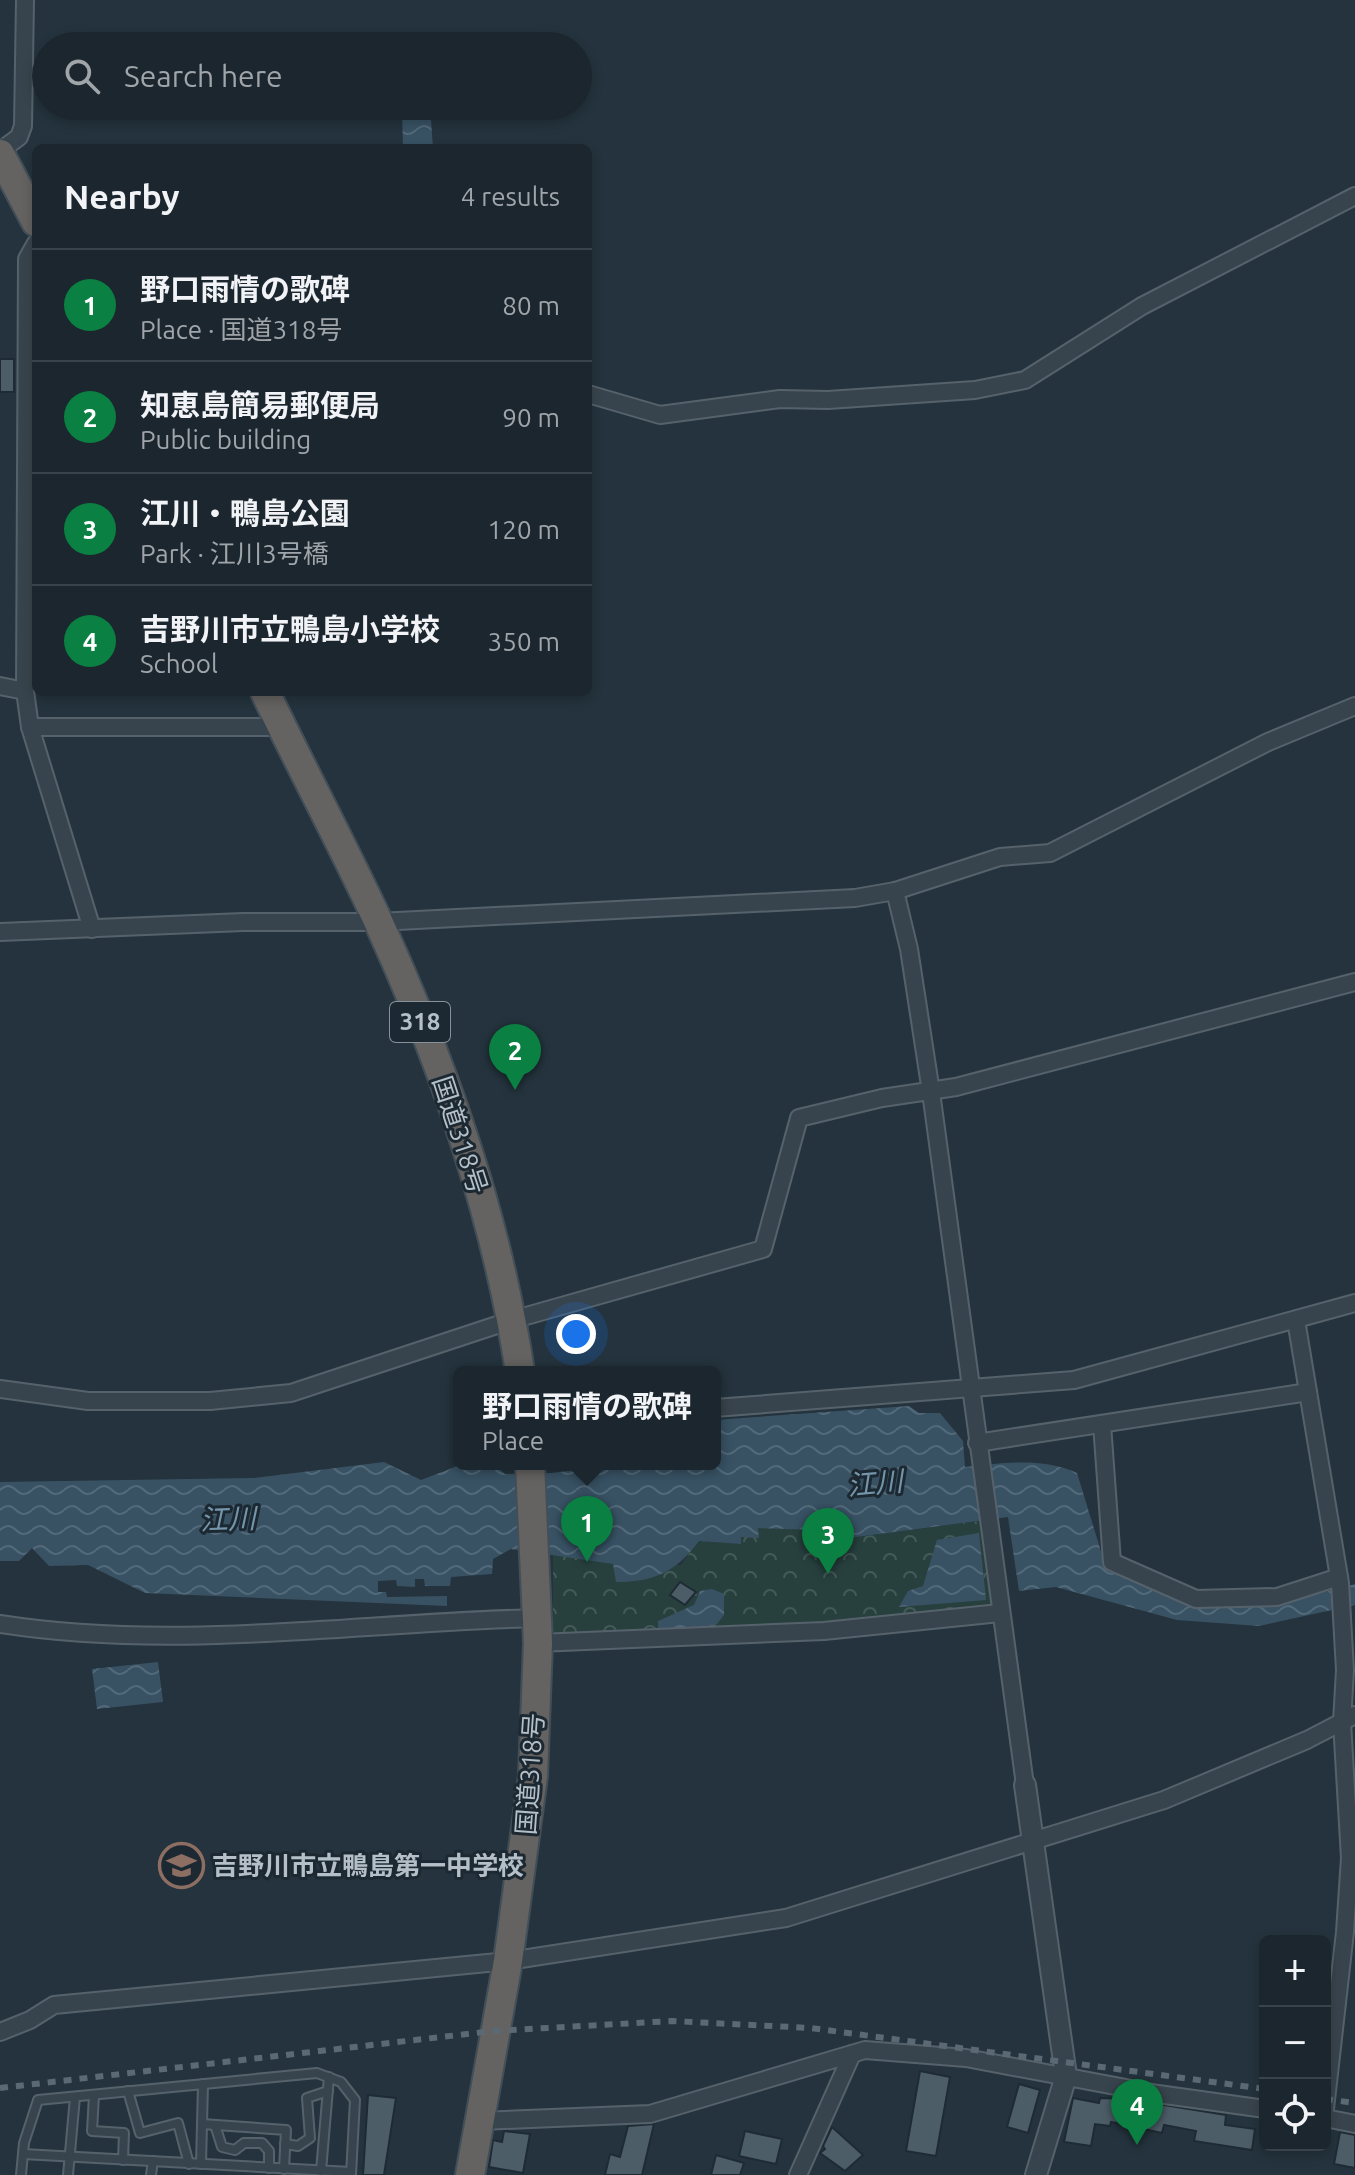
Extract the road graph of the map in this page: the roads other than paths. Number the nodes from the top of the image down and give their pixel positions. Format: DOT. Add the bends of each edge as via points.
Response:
graph roads {
  1 [pos="25,0"];
  2 [pos="0,153"];
  3 [pos="1355,196"];
  4 [pos="32,214"];
  5 [pos="32,250"];
  6 [pos="31,327"];
  7 [pos="592,395"];
  8 [pos="0,686"];
  9 [pos="25,691"];
  10 [pos="267,696"];
  11 [pos="1355,706"];
  12 [pos="30,727"];
  13 [pos="281,727"];
  14 [pos="895,891"];
  15 [pos="378,922"];
  16 [pos="92,929"];
  17 [pos="0,932"];
  18 [pos="1355,982"];
  19 [pos="931,1092"];
  20 [pos="1355,1303"];
  21 [pos="512,1320"];
  22 [pos="1296,1320"];
  23 [pos="519,1366"];
  24 [pos="0,1389"];
  25 [pos="969,1391"];
  26 [pos="1308,1392"];
  27 [pos="721,1408"];
  28 [pos="1102,1424"];
  29 [pos="978,1450"];
  30 [pos="530,1470"];
  31 [pos="1340,1580"];
  32 [pos="1000,1613"];
  33 [pos="0,1624"];
  34 [pos="538,1631"];
  35 [pos="1349,1718"];
  36 [pos="1025,1785"];
  37 [pos="1033,1839"];
  38 [pos="1352,1858"];
  39 [pos="508,1961"];
  40 [pos="0,2032"];
  41 [pos="852,2054"];
  42 [pos="1066,2076"];
  43 [pos="329,2077"];
  44 [pos="1328,2079"];
  45 [pos="203,2084"];
  46 [pos="128,2091"];
  47 [pos="328,2091"];
  48 [pos="94,2095"];
  49 [pos="75,2097"];
  50 [pos="1259,2108"];
  51 [pos="1331,2119"];
  52 [pos="481,2121"];
  53 [pos="202,2124"];
  54 [pos="1355,2124"];
  55 [pos="215,2125"];
  56 [pos="285,2144"];
  57 [pos="23,2154"];
  58 [pos="70,2157"];
  59 [pos="123,2160"];
  60 [pos="153,2161"];
  61 [pos="189,2164"];
  62 [pos="201,2164"];
  63 [pos="269,2168"];
  64 [pos="284,2169"];
  65 [pos="217,2170"];
  66 [pos="321,2171"];
  67 [pos="351,2174"];
  68 [pos="21,2175"];
  69 [pos="68,2175"];
  70 [pos="151,2175"];
  71 [pos="470,2175"];
  72 [pos="798,2175"];
  73 [pos="1036,2175"];
  1 -- 2 [label="street" via="23,126 19,137"];
  2 -- 4 [label="highway"];
  3 -- 7 [label="street" via="1142,306 1025,380 975,390 780,399 660,415"];
  5 -- 6 [label="street" via="27,259"];
  6 -- 9 [label="street"];
  8 -- 9 [label="street"];
  9 -- 12 [label="street"];
  10 -- 13 [label="highway, 国道318号 / 318"];
  11 -- 14 [label="street" via="1268,742 1050,853 1000,857"];
  12 -- 13 [label="street"];
  12 -- 16 [label="street"];
  13 -- 15 [label="highway, 国道318号 / 318"];
  14 -- 15 [label="street" via="855,898"];
  14 -- 19 [label="street"];
  15 -- 16 [label="street"];
  15 -- 21 [label="highway, 国道318号 / 318" via="441,1072"];
  16 -- 17 [label="street"];
  18 -- 19 [label="street"];
  19 -- 21 [label="street" via="799,1118 763,1249"];
  19 -- 25 [label="street"];
  20 -- 22 [label="street"];
  21 -- 23 [label="highway, 国道318号 / 318"];
  21 -- 24 [label="street" via="291,1393 210,1401 88,1401"];
  22 -- 25 [label="street" via="1074,1380"];
  22 -- 26 [label="street"];
  25 -- 27 [label="street"];
  25 -- 29 [label="street"];
  26 -- 28 [label="street"];
  26 -- 31 [label="street"];
  28 -- 29 [label="street"];
  28 -- 31 [label="street" via="1112,1562 1196,1599 1277,1597"];
  29 -- 32 [label="street"];
  30 -- 34 [label="highway, 国道318号"];
  31 -- 35 [label="street"];
  32 -- 34 [label="street" via="824,1631"];
  32 -- 36 [label="street"];
  33 -- 34 [label="street" via="188,1638 425,1621"];
  34 -- 39 [label="highway, 国道318号" via="533,1776"];
  35 -- 37 [label="street" via="1164,1800"];
  35 -- 38 [label="street"];
  36 -- 37 [label="street"];
  37 -- 39 [label="street" via="786,1918"];
  37 -- 42 [label="street"];
  38 -- 44 [label="street"];
  39 -- 40 [label="street" via="54,2005"];
  39 -- 52 [label="highway, 国道318号"];
  41 -- 42 [label="street" via="865,2050 966,2058"];
  41 -- 52 [label="street" via="650,2114"];
  41 -- 72 [label="street"];
  42 -- 50 [label="street"];
  42 -- 73 [label="street"];
  43 -- 45 [label="lane" via="317,2073"];
  43 -- 47 [label="lane"];
  43 -- 67 [label="lane" via="341,2082 355,2100"];
  45 -- 46 [label="lane"];
  45 -- 53 [label="lane"];
  46 -- 48 [label="lane"];
  46 -- 61 [label="lane" via="140,2133 178,2123"];
  47 -- 56 [label="lane" via="307,2098 310,2138 298,2146"];
  47 -- 66 [label="lane"];
  48 -- 49 [label="lane"];
  48 -- 59 [label="lane" via="92,2131 124,2133"];
  49 -- 57 [label="lane" via="38,2100"];
  49 -- 58 [label="lane"];
  51 -- 54 [label="street"];
  52 -- 71 [label="highway, 国道318号"];
  53 -- 55 [label="lane"];
  53 -- 62 [label="lane"];
  55 -- 56 [label="lane" via="286,2130"];
  55 -- 63 [label="lane" via="222,2147 235,2150 244,2143 262,2143 269,2151"];
  56 -- 64 [label="lane"];
  57 -- 58 [label="lane"];
  57 -- 68 [label="lane"];
  58 -- 59 [label="lane"];
  58 -- 69 [label="lane"];
  59 -- 60 [label="lane"];
  60 -- 61 [label="lane"];
  60 -- 70 [label="lane"];
  61 -- 62 [label="lane"];
  62 -- 65 [label="lane"];
  63 -- 64 [label="lane"];
  63 -- 65 [label="lane"];
  64 -- 66 [label="lane"];
  66 -- 67 [label="lane"];
}
